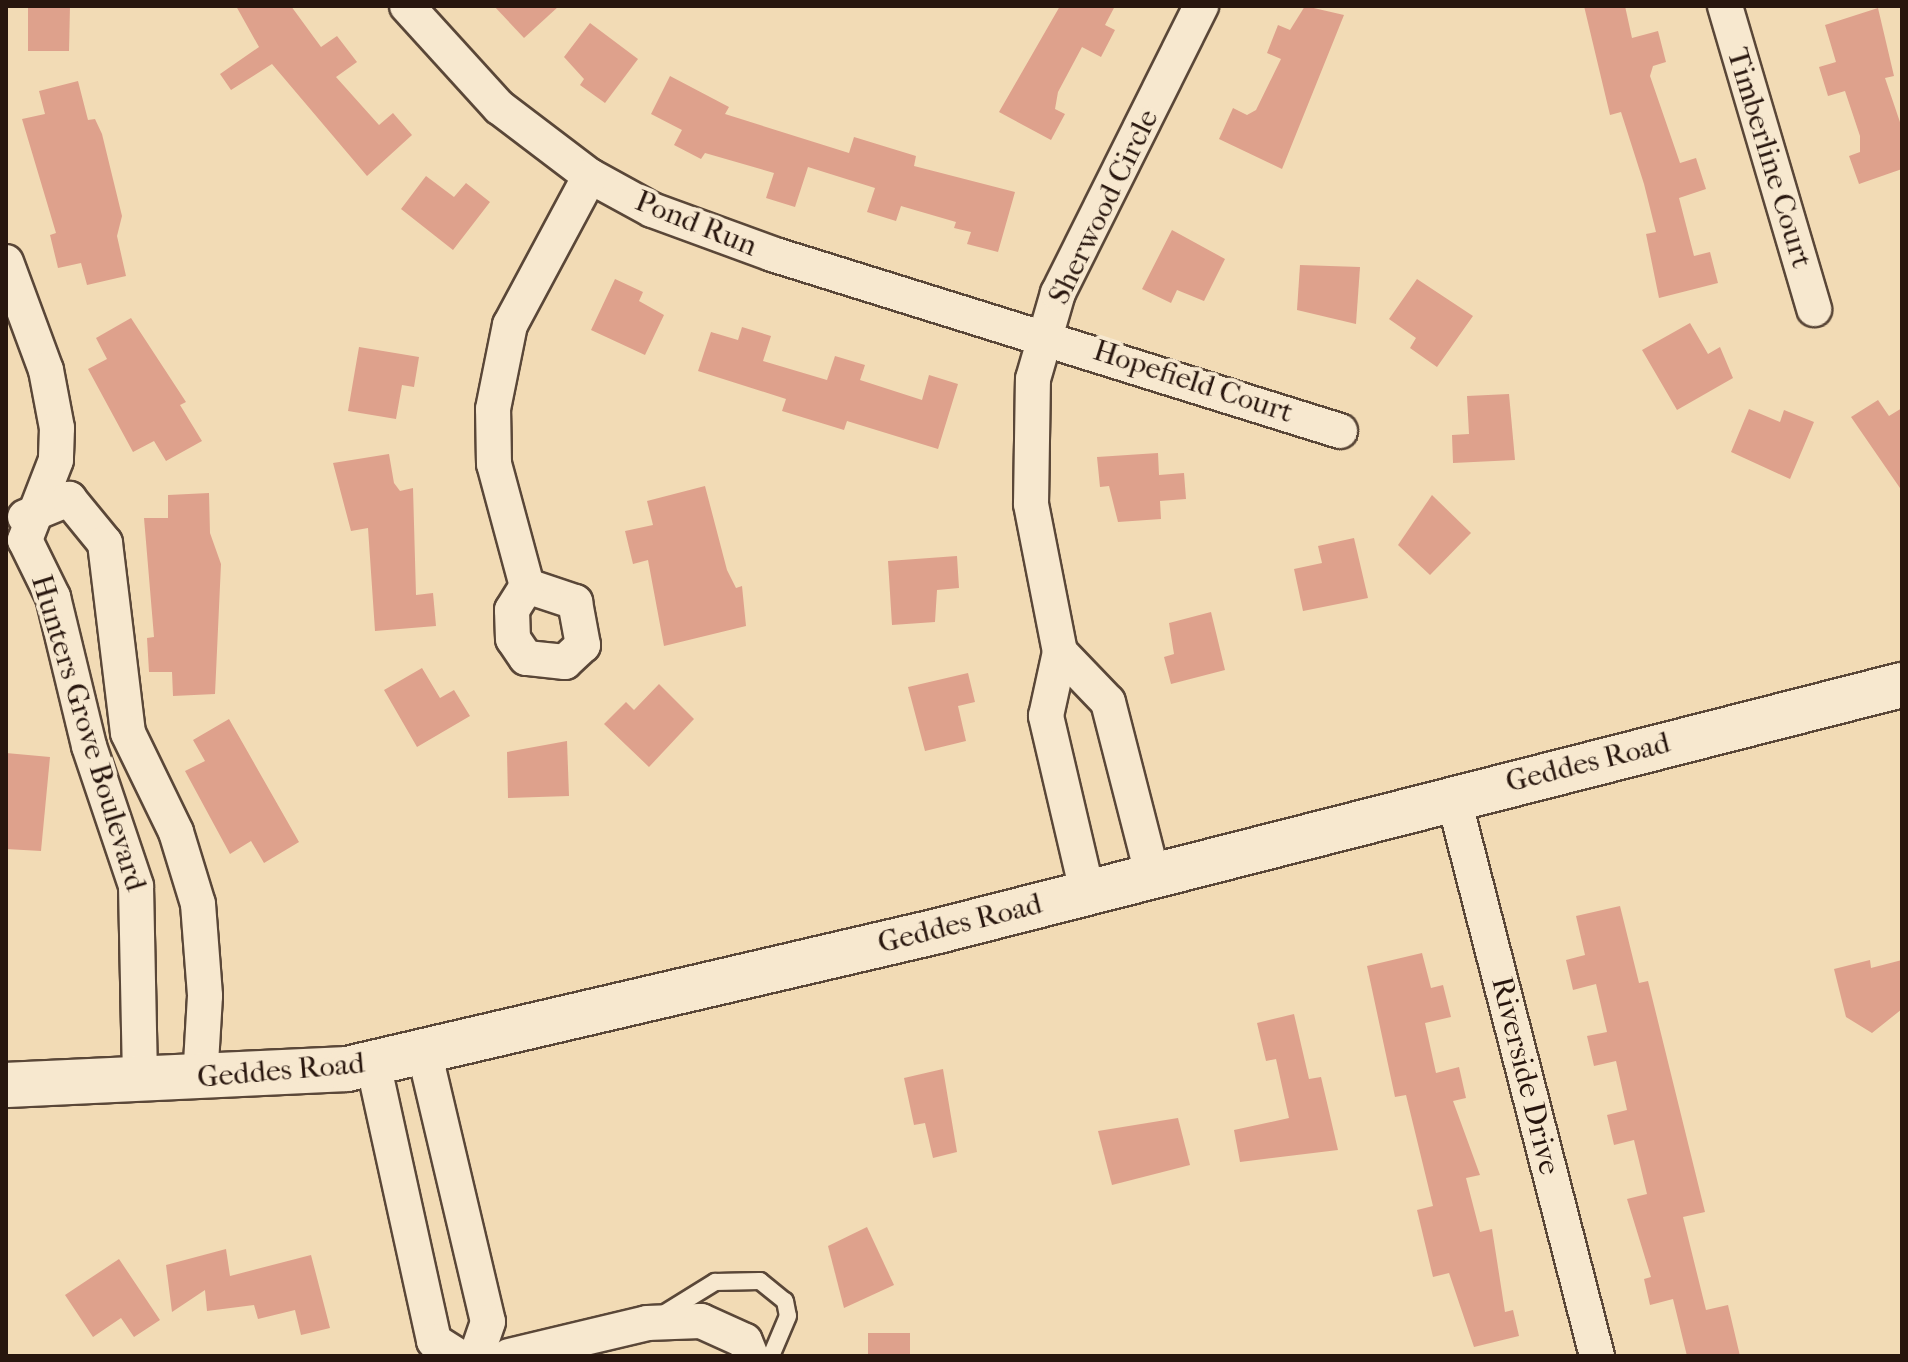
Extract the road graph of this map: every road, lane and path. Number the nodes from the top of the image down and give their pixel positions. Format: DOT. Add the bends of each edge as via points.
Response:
graph roads {
  1 [pos="407,6"];
  2 [pos="1201,6"];
  3 [pos="1725,6"];
  4 [pos="590,176"];
  5 [pos="6,262"];
  6 [pos="1814,309"];
  7 [pos="1046,336"];
  8 [pos="1340,431"];
  9 [pos="35,507"];
  10 [pos="6,532"];
  11 [pos="527,586"];
  12 [pos="1060,652"];
  13 [pos="1902,685"];
  14 [pos="1453,796"];
  15 [pos="1152,873"];
  16 [pos="1087,891"];
  17 [pos="424,1051"];
  18 [pos="373,1063"];
  19 [pos="200,1079"];
  20 [pos="140,1082"];
  21 [pos="6,1085"];
  22 [pos="647,1323"];
  23 [pos="458,1356"];
  24 [pos="476,1356"];
  25 [pos="509,1356"];
  26 [pos="751,1356"];
  27 [pos="771,1356"];
  28 [pos="1597,1356"];
  1 -- 4 [label="street, Pond Run" via="499,107"];
  2 -- 7 [label="street, Sherwood Circle" via="1058,293"];
  3 -- 6 [label="street, Timberline Court"];
  4 -- 7 [label="street, Pond Run" via="710,234"];
  4 -- 11 [label="street" via="527,285 499,366 494,464"];
  5 -- 9 [label="street" via="46,370 57,428 53,471"];
  7 -- 8 [label="street, Hopefield Court"];
  7 -- 12 [label="street, Sherwood Circle" via="1027,442 1036,543"];
  9 -- 10 [label="street"];
  9 -- 19 [label="street, Hunters Grove Boulevard" via="69,499 105,543 128,733 176,832 198,904 205,996"];
  9 -- 20 [label="street, Hunters Grove Boulevard" via="25,540 53,597 89,746 136,886"];
  12 -- 15 [label="street" via="1108,702"];
  12 -- 16 [label="street, Sherwood Circle" via="1046,716"];
  13 -- 14 [label="main road, Geddes Road"];
  14 -- 15 [label="main road, Geddes Road"];
  14 -- 28 [label="street, Riverside Drive"];
  15 -- 16 [label="main road, Geddes Road"];
  16 -- 17 [label="main road, Geddes Road"];
  17 -- 18 [label="main road, Geddes Road"];
  17 -- 24 [label="street" via="488,1322"];
  18 -- 19 [label="main road, Geddes Road"];
  18 -- 23 [label="street" via="434,1341"];
  19 -- 20 [label="main road, Geddes Road"];
  20 -- 21 [label="main road, Geddes Road"];
  22 -- 25 [label="street"];
  22 -- 26 [label="street" via="701,1321 745,1341"];
  22 -- 27 [label="lane" via="715,1282 760,1281 785,1301 788,1316"];
}
